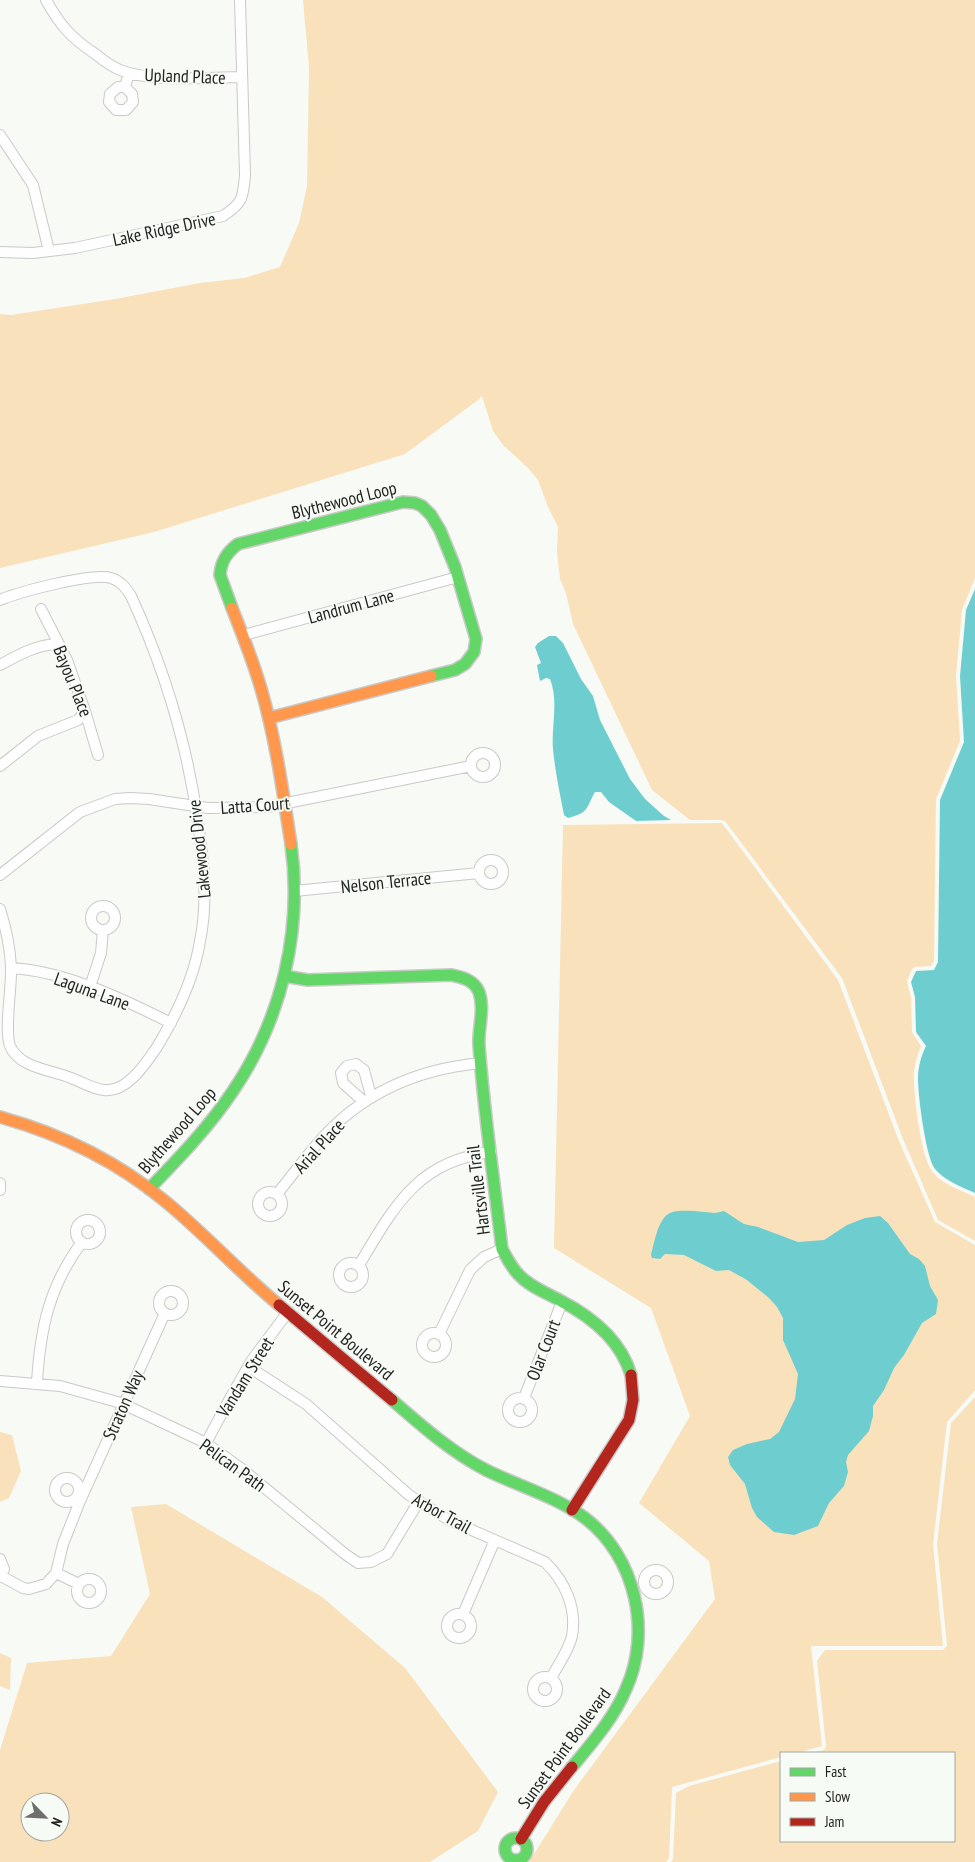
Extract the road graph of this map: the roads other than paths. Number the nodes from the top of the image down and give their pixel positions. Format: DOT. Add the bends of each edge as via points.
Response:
graph roads {
  1 [pos="46,0"];
  2 [pos="240,0"];
  3 [pos="129,73"];
  4 [pos="242,77"];
  5 [pos="125,87"];
  6 [pos="0,135"];
  7 [pos="49,251"];
  8 [pos="0,252"];
  9 [pos="458,577"];
  10 [pos="0,600"];
  11 [pos="41,610"];
  12 [pos="244,635"];
  13 [pos="59,644"];
  14 [pos="0,665"];
  15 [pos="85,711"];
  16 [pos="269,718"];
  17 [pos="98,755"];
  18 [pos="0,766"];
  19 [pos="471,766"];
  20 [pos="284,805"];
  21 [pos="196,806"];
  22 [pos="479,873"];
  23 [pos="0,875"];
  24 [pos="294,891"];
  25 [pos="0,909"];
  26 [pos="103,930"];
  27 [pos="11,968"];
  28 [pos="284,976"];
  29 [pos="90,987"];
  30 [pos="171,1023"];
  31 [pos="481,1063"];
  32 [pos="0,1117"];
  33 [pos="491,1152"];
  34 [pos="0,1183"];
  35 [pos="149,1189"];
  36 [pos="0,1190"];
  37 [pos="277,1194"];
  38 [pos="82,1242"];
  39 [pos="502,1249"];
  40 [pos="359,1265"];
  41 [pos="562,1302"];
  42 [pos="288,1312"];
  43 [pos="165,1313"];
  44 [pos="439,1334"];
  45 [pos="248,1367"];
  46 [pos="0,1381"];
  47 [pos="37,1383"];
  48 [pos="524,1398"];
  49 [pos="124,1404"];
  50 [pos="206,1443"];
  51 [pos="419,1501"];
  52 [pos="572,1510"];
  53 [pos="495,1540"];
  54 [pos="0,1559"];
  55 [pos="56,1573"];
  56 [pos="0,1576"];
  57 [pos="79,1584"];
  58 [pos="463,1614"];
  59 [pos="551,1678"];
  60 [pos="521,1839"];
  1 -- 3 [label="street, Upland Place" via="60,25 82,45 110,65"];
  2 -- 4 [label="street, Lake Ridge Drive"];
  3 -- 4 [label="street, Upland Place" via="148,77"];
  3 -- 5 [label="street, Upland Place"];
  4 -- 7 [label="street, Lake Ridge Drive" via="245,175 237,207 224,216"];
  6 -- 7 [label="street" via="33,184"];
  7 -- 8 [label="street, Lake Ridge Drive"];
  9 -- 12 [label="street, Landrum Lane"];
  9 -- 12 [label="street, Blythewood Loop" via="432,517 420,505 411,502 238,544 223,558 220,575"];
  9 -- 16 [label="street, Blythewood Loop" via="476,638 474,654 465,666"];
  10 -- 21 [label="street, Lakewood Drive" via="35,588 101,577 126,587 146,629 169,692 182,736"];
  11 -- 13 [label="street, Bayou Place"];
  12 -- 16 [label="street, Blythewood Loop"];
  13 -- 14 [label="street" via="34,649"];
  13 -- 15 [label="street, Bayou Place"];
  15 -- 17 [label="street, Bayou Place"];
  15 -- 18 [label="street" via="78,720 38,736"];
  16 -- 20 [label="street, Blythewood Loop"];
  19 -- 20 [label="street, Latta Court"];
  20 -- 21 [label="street, Latta Court" via="231,809"];
  20 -- 24 [label="street, Blythewood Loop" via="292,852"];
  21 -- 23 [label="street, Latta Court" via="130,798 91,806 67,820"];
  21 -- 30 [label="street, Lakewood Drive" via="205,880 203,922 192,974"];
  22 -- 24 [label="street, Nelson Terrace"];
  24 -- 28 [label="street, Blythewood Loop"];
  25 -- 27 [label="street, Lakewood Drive"];
  26 -- 29 [label="street" via="101,953"];
  27 -- 29 [label="street, Laguna Lane" via="37,971"];
  27 -- 30 [label="street, Lakewood Drive" via="8,1038 13,1051 29,1064 95,1088 112,1091 128,1082"];
  28 -- 31 [label="street, Hartsville Trail" via="308,980 461,976 475,986 482,1002 479,1027"];
  28 -- 35 [label="street, Blythewood Loop" via="264,1036 240,1081 213,1120"];
  29 -- 30 [label="street, Laguna Lane"];
  31 -- 33 [label="street, Hartsville Trail"];
  31 -- 37 [label="street, Arial Place" via="435,1070 405,1080 367,1099 334,1125"];
  32 -- 35 [label="street, Sunset Point Boulevard" via="76,1144"];
  33 -- 39 [label="street, Hartsville Trail"];
  33 -- 40 [label="street" via="445,1164 415,1184 403,1196"];
  34 -- 36 [label="street"];
  35 -- 42 [label="street, Sunset Point Boulevard"];
  38 -- 47 [label="street" via="56,1283 45,1318"];
  39 -- 41 [label="street, Hartsville Trail" via="508,1263 522,1279"];
  39 -- 44 [label="street" via="484,1256 470,1270"];
  41 -- 48 [label="street, Olar Court"];
  41 -- 52 [label="street, Hartsville Trail" via="590,1319 618,1346 630,1369 634,1397 628,1422"];
  42 -- 45 [label="street, Vandam Street"];
  42 -- 52 [label="street, Sunset Point Boulevard" via="463,1457"];
  43 -- 49 [label="street, Straton Way"];
  45 -- 50 [label="street, Vandam Street"];
  45 -- 51 [label="street, Arbor Trail" via="306,1404"];
  46 -- 47 [label="street, Pelican Path"];
  47 -- 49 [label="street, Pelican Path"];
  49 -- 50 [label="street, Pelican Path"];
  49 -- 55 [label="street, Straton Way" via="80,1496"];
  50 -- 51 [label="street, Pelican Path" via="358,1563 371,1562 387,1554"];
  51 -- 53 [label="street, Arbor Trail" via="449,1520"];
  52 -- 60 [label="street, Sunset Point Boulevard" via="608,1541 638,1586 639,1640 632,1678 625,1694 609,1720 543,1804"];
  53 -- 58 [label="street"];
  53 -- 59 [label="street, Arbor Trail" via="545,1562 564,1584 574,1614 572,1637"];
  54 -- 56 [label="street" via="4,1569"];
  55 -- 56 [label="street" via="46,1584 29,1589"];
  55 -- 57 [label="street"];
}
